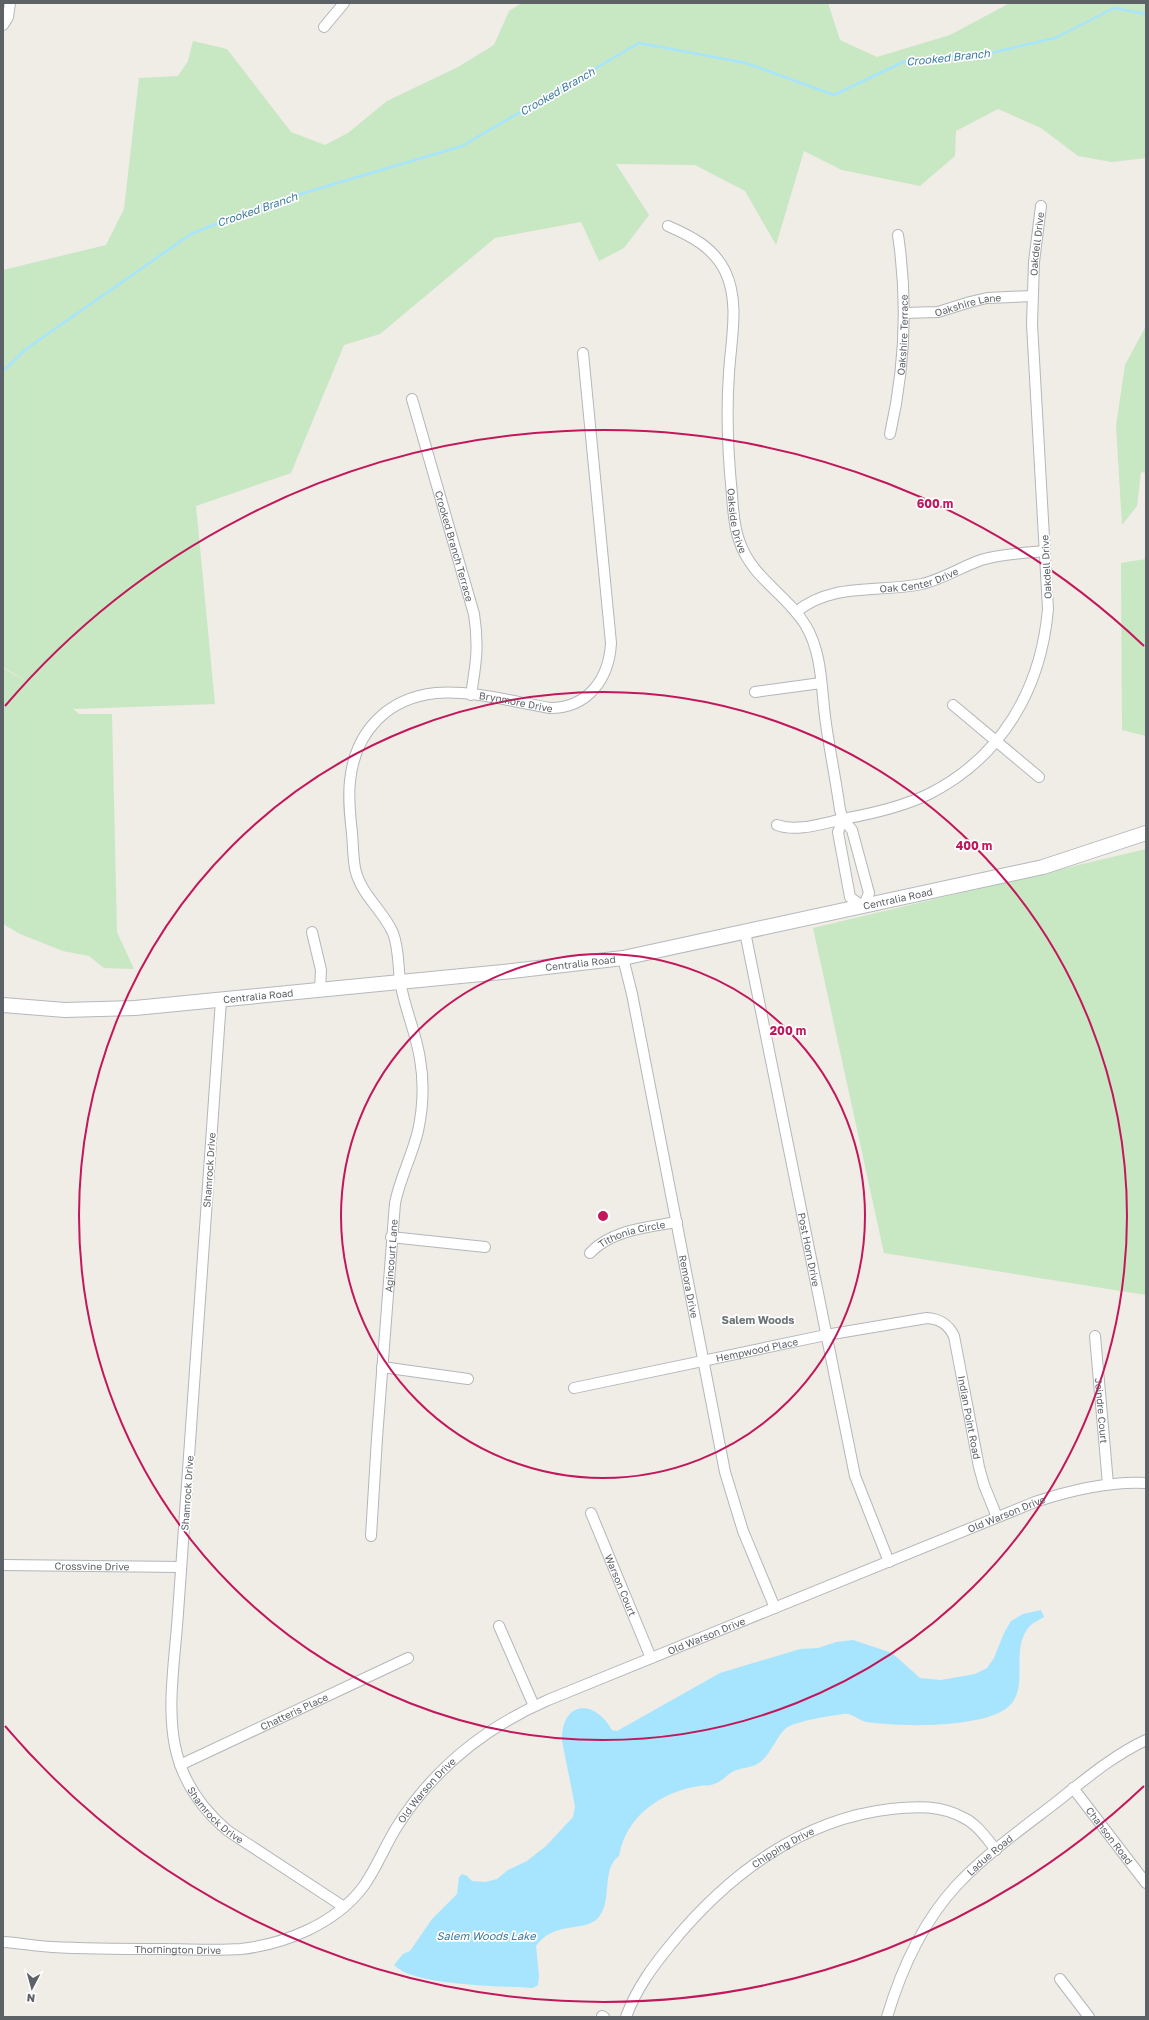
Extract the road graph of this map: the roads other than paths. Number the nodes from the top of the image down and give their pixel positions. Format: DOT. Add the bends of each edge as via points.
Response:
graph roads {
  1 [pos="10,3"];
  2 [pos="344,3"];
  3 [pos="3,25"];
  4 [pos="324,27"];
  5 [pos="1041,206"];
  6 [pos="668,226"];
  7 [pos="898,235"];
  8 [pos="1032,296"];
  9 [pos="904,314"];
  10 [pos="583,353"];
  11 [pos="412,399"];
  12 [pos="890,434"];
  13 [pos="1045,551"];
  14 [pos="796,612"];
  15 [pos="821,683"];
  16 [pos="755,692"];
  17 [pos="471,695"];
  18 [pos="953,705"];
  19 [pos="996,741"];
  20 [pos="1039,777"];
  21 [pos="843,819"];
  22 [pos="777,825"];
  23 [pos="1146,834"];
  24 [pos="863,907"];
  25 [pos="312,932"];
  26 [pos="745,932"];
  27 [pos="623,958"];
  28 [pos="400,981"];
  29 [pos="320,990"];
  30 [pos="221,1000"];
  31 [pos="3,1005"];
  32 [pos="677,1222"];
  33 [pos="391,1237"];
  34 [pos="485,1247"];
  35 [pos="590,1253"];
  36 [pos="941,1321"];
  37 [pos="826,1335"];
  38 [pos="1094,1336"];
  39 [pos="704,1360"];
  40 [pos="382,1367"];
  41 [pos="468,1379"];
  42 [pos="574,1388"];
  43 [pos="1146,1483"];
  44 [pos="1108,1484"];
  45 [pos="591,1513"];
  46 [pos="997,1517"];
  47 [pos="371,1536"];
  48 [pos="889,1562"];
  49 [pos="3,1565"];
  50 [pos="181,1567"];
  51 [pos="775,1608"];
  52 [pos="500,1626"];
  53 [pos="408,1658"];
  54 [pos="651,1658"];
  55 [pos="534,1706"];
  56 [pos="1146,1740"];
  57 [pos="180,1765"];
  58 [pos="1073,1788"];
  59 [pos="996,1850"];
  60 [pos="1146,1883"];
  61 [pos="344,1907"];
  62 [pos="3,1942"];
  63 [pos="1060,1979"];
  64 [pos="626,2017"];
  65 [pos="887,2017"];
  66 [pos="1089,2017"];
  1 -- 3 [label="street" via="8,17"];
  2 -- 4 [label="street"];
  5 -- 8 [label="street, Oakdell Drive"];
  6 -- 14 [label="street, Oakside Drive" via="703,244 717,259 729,283 734,309 728,385 728,431 732,497 738,540 756,570"];
  7 -- 9 [label="street, Oakshire Terrace"];
  8 -- 9 [label="street, Oakshire Lane" via="987,298 938,312"];
  8 -- 13 [label="street, Oakdell Drive"];
  9 -- 12 [label="street, Oakshire Terrace" via="901,378"];
  10 -- 17 [label="street, Brynmore Drive" via="611,643 606,670 586,697 562,708"];
  11 -- 17 [label="street, Crooked Branch Terrace" via="474,614 478,638"];
  13 -- 14 [label="street, Oak Center Drive" via="983,560 943,577 905,587 838,592 813,600"];
  13 -- 19 [label="street, Oakdell Drive" via="1048,609 1042,650 1030,687 1018,710"];
  14 -- 15 [label="street, Oakside Drive" via="816,649"];
  15 -- 16 [label="street"];
  15 -- 21 [label="street, Oakside Drive"];
  17 -- 28 [label="street, Brynmore Drive" via="436,694 414,698 392,708 371,725 360,742 353,760 349,802 355,869 362,888 393,933 399,957"];
  18 -- 19 [label="street"];
  19 -- 20 [label="street"];
  19 -- 21 [label="street, Oakdell Drive" via="960,775 928,794 908,803"];
  21 -- 22 [label="street, Oakdell Drive" via="797,828"];
  21 -- 24 [label="street, Oakside Drive" via="852,830 869,894"];
  21 -- 24 [label="street, Oakside Drive" via="838,832 850,897"];
  23 -- 24 [label="main road, Centralia Road" via="1044,867"];
  24 -- 26 [label="main road, Centralia Road"];
  25 -- 29 [label="street" via="321,970"];
  26 -- 27 [label="main road, Centralia Road"];
  26 -- 37 [label="street, Post Horn Drive"];
  27 -- 28 [label="main road, Centralia Road"];
  27 -- 32 [label="street, Remora Drive"];
  28 -- 29 [label="main road, Centralia Road"];
  28 -- 33 [label="street, Agincourt Lane" via="420,1059 422,1096 418,1132 397,1191"];
  29 -- 30 [label="main road, Centralia Road"];
  30 -- 31 [label="main road, Centralia Road" via="97,1010"];
  30 -- 50 [label="street, Shamrock Drive"];
  32 -- 35 [label="street, Tithonia Circle" via="647,1227 610,1238"];
  32 -- 39 [label="street, Remora Drive"];
  33 -- 34 [label="street"];
  33 -- 40 [label="street, Agincourt Lane"];
  36 -- 37 [label="street, Hempwood Place" via="928,1318"];
  36 -- 46 [label="street, Indian Point Road" via="954,1336 979,1467"];
  37 -- 39 [label="street, Hempwood Place"];
  37 -- 48 [label="street, Post Horn Drive" via="855,1476"];
  38 -- 44 [label="street, Joindre Court"];
  39 -- 42 [label="street, Hempwood Place"];
  39 -- 51 [label="street, Remora Drive" via="733,1502"];
  40 -- 41 [label="street"];
  40 -- 47 [label="street, Agincourt Lane"];
  43 -- 44 [label="street, Old Warson Drive"];
  44 -- 46 [label="street, Old Warson Drive" via="1059,1494"];
  45 -- 54 [label="street, Warson Court"];
  46 -- 48 [label="street, Old Warson Drive"];
  48 -- 51 [label="street, Old Warson Drive"];
  49 -- 50 [label="street, Crossvine Drive"];
  50 -- 57 [label="street, Shamrock Drive" via="171,1715 175,1750"];
  51 -- 54 [label="street, Old Warson Drive"];
  52 -- 55 [label="street"];
  53 -- 57 [label="street, Chatteris Place"];
  54 -- 55 [label="street, Old Warson Drive"];
  55 -- 61 [label="street, Old Warson Drive" via="492,1729 442,1768 404,1815 363,1887"];
  56 -- 58 [label="street, Ladue Road" via="1115,1757"];
  57 -- 61 [label="street, Shamrock Drive" via="194,1794 215,1820"];
  58 -- 59 [label="street, Ladue Road"];
  58 -- 60 [label="street, Chanson Road"];
  59 -- 64 [label="street, Chipping Drive" via="966,1819 942,1809 928,1807 858,1815 808,1834 754,1864 713,1897 692,1918 642,1982"];
  59 -- 65 [label="street, Ladue Road" via="955,1888 924,1930 899,1980"];
  61 -- 62 [label="street, Thornington Drive" via="297,1935 240,1949 51,1947"];
  63 -- 66 [label="street"];
}
